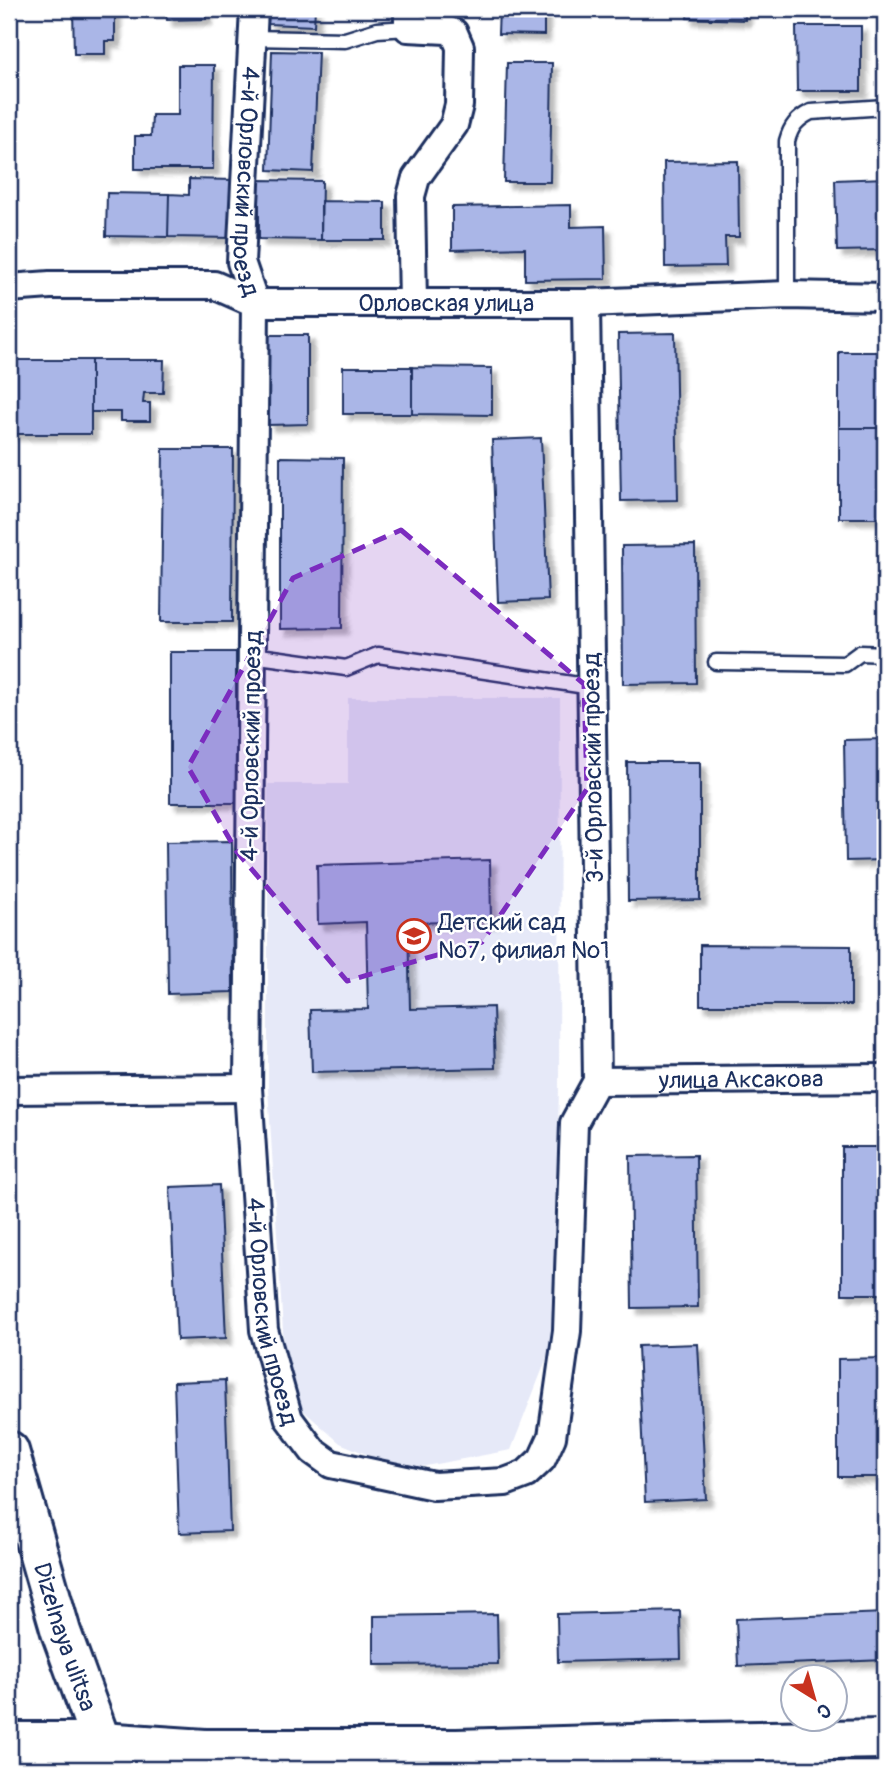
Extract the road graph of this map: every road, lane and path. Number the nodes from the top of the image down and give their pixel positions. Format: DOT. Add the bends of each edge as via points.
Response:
graph roads {
  1 [pos="254,9"];
  2 [pos="408,18"];
  3 [pos="253,38"];
  4 [pos="885,107"];
  5 [pos="9,288"];
  6 [pos="787,295"];
  7 [pos="885,297"];
  8 [pos="256,303"];
  9 [pos="412,303"];
  10 [pos="586,303"];
  11 [pos="885,654"];
  12 [pos="252,655"];
  13 [pos="716,662"];
  14 [pos="592,687"];
  15 [pos="885,1078"];
  16 [pos="597,1081"];
  17 [pos="248,1088"];
  18 [pos="9,1090"];
  19 [pos="9,1451"];
  20 [pos="331,1464"];
  21 [pos="885,1739"];
  22 [pos="9,1742"];
  23 [pos="102,1756"];
  1 -- 3 [label="street, 4-й Орловский проезд"];
  2 -- 3 [label="lane" via="345,40"];
  2 -- 9 [label="street" via="454,33 460,47 454,125 416,178 411,196"];
  3 -- 8 [label="street, 4-й Орловский проезд" via="242,262"];
  4 -- 6 [label="lane" via="811,112 790,128"];
  5 -- 8 [label="street, Орловская улица" via="214,285"];
  6 -- 7 [label="street, Орловская улица"];
  6 -- 10 [label="street, Орловская улица"];
  8 -- 9 [label="street, Орловская улица"];
  8 -- 12 [label="street, 4-й Орловский проезд"];
  9 -- 10 [label="street, Орловская улица"];
  10 -- 14 [label="street, 3-й Орловский проезд"];
  11 -- 13 [label="lane" via="860,653 845,664"];
  12 -- 14 [label="lane" via="346,668 378,655"];
  12 -- 17 [label="street, 4-й Орловский проезд"];
  14 -- 16 [label="street, 3-й Орловский проезд"];
  15 -- 16 [label="street, улица Аксакова"];
  16 -- 20 [label="street, 3-й Орловский проезд" via="574,1123 567,1331 552,1437 542,1459 526,1474 505,1482 434,1486"];
  17 -- 18 [label="street"];
  17 -- 20 [label="street, 4-й Орловский проезд" via="264,1330 289,1419 313,1451"];
  19 -- 23 [label="main road, Dizelnaya ulitsa"];
  21 -- 23 [label="main road" via="456,1754 205,1749"];
  22 -- 23 [label="main road"];
}
